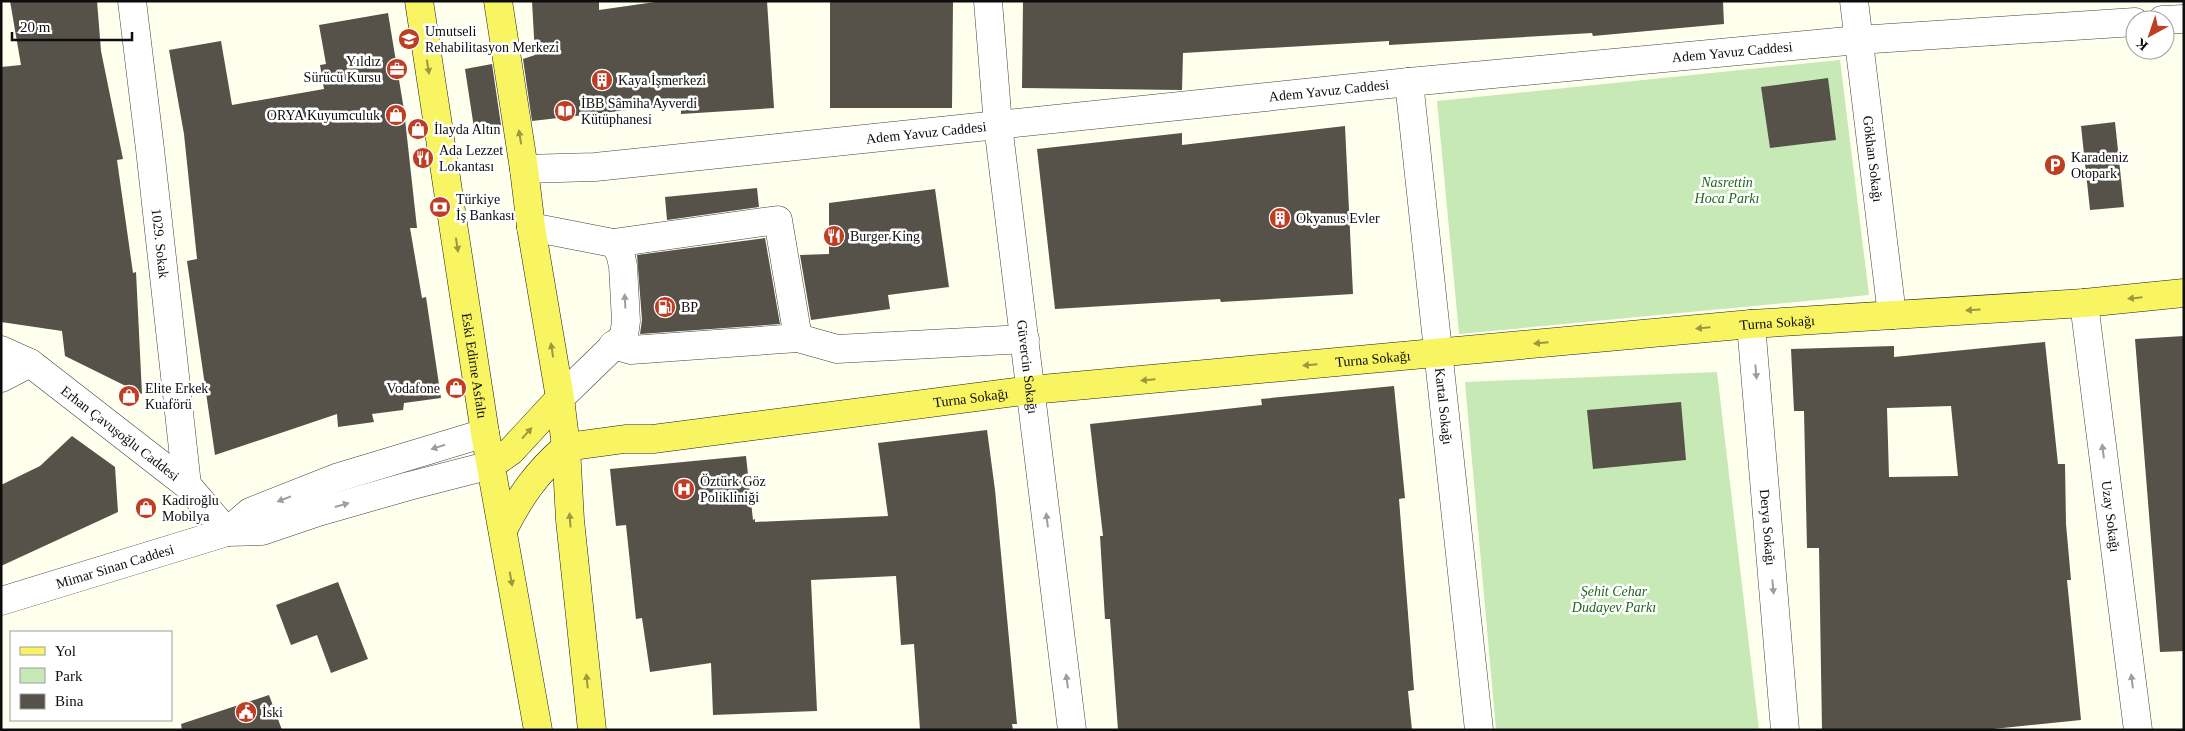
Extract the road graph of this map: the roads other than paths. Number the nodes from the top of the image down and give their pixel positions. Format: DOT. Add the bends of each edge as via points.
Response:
graph roads {
  1 [pos="132,1"];
  2 [pos="419,1"];
  3 [pos="498,1"];
  4 [pos="988,1"];
  5 [pos="1854,1"];
  6 [pos="2125,23"];
  7 [pos="1858,40"];
  8 [pos="1409,82"];
  9 [pos="998,125"];
  10 [pos="524,169"];
  11 [pos="531,227"];
  12 [pos="613,243"];
  13 [pos="2184,293"];
  14 [pos="2084,303"];
  15 [pos="1892,315"];
  16 [pos="1752,324"];
  17 [pos="798,338"];
  18 [pos="1025,339"];
  19 [pos="613,345"];
  20 [pos="1,350"];
  21 [pos="1439,353"];
  22 [pos="30,363"];
  23 [pos="1,378"];
  24 [pos="1031,390"];
  25 [pos="560,398"];
  26 [pos="485,433"];
  27 [pos="566,447"];
  28 [pos="491,465"];
  29 [pos="187,485"];
  30 [pos="503,530"];
  31 [pos="227,532"];
  32 [pos="1,601"];
  33 [pos="538,730"];
  34 [pos="592,730"];
  35 [pos="1072,730"];
  36 [pos="1479,730"];
  37 [pos="1785,730"];
  38 [pos="2138,730"];
  1 -- 29 [label="street, 1029. Sokak"];
  2 -- 26 [label="main road, Eski Edirne Asfaltı, one-way"];
  10 -- 3 [label="main road, one-way"];
  4 -- 9 [label="street, Güvercin Sokağı"];
  5 -- 7 [label="street, Gökhan Sokağı"];
  6 -- 7 [label="street, Adem Yavuz Caddesi"];
  7 -- 8 [label="street, Adem Yavuz Caddesi"];
  7 -- 15 [label="street, Gökhan Sokağı"];
  8 -- 9 [label="street, Adem Yavuz Caddesi"];
  8 -- 21 [label="street, Kartal Sokağı"];
  9 -- 10 [label="street, Adem Yavuz Caddesi" via="595,167"];
  9 -- 18 [label="street, Güvercin Sokağı"];
  10 -- 11 [label="main road"];
  11 -- 12 [label="street"];
  25 -- 11 [label="main road, one-way"];
  12 -- 17 [label="street" via="778,220"];
  19 -- 12 [label="street, one-way" via="624,336 626,321 623,266 620,252"];
  13 -- 14 [label="main road, Turna Sokağı, one-way"];
  14 -- 15 [label="main road, Turna Sokağı, one-way"];
  38 -- 14 [label="street, Uzay Sokağı, one-way"];
  15 -- 16 [label="main road, Turna Sokağı"];
  16 -- 21 [label="main road, Turna Sokağı, one-way"];
  16 -- 37 [label="street, Derya Sokağı, one-way"];
  17 -- 18 [label="street" via="837,349"];
  17 -- 19 [label="street" via="631,350"];
  18 -- 24 [label="street, Güvercin Sokağı"];
  19 -- 25 [label="street"];
  20 -- 22 [label="street, Erhan Çavuşoğlu Caddesi"];
  21 -- 24 [label="main road, Turna Sokağı, one-way"];
  21 -- 36 [label="street, Kartal Sokağı"];
  22 -- 23 [label="street"];
  22 -- 29 [label="street, Erhan Çavuşoğlu Caddesi"];
  24 -- 27 [label="main road, Turna Sokağı" via="653,439 625,439"];
  35 -- 24 [label="street, Güvercin Sokağı, one-way"];
  25 -- 27 [label="main road"];
  28 -- 25 [label="main road, one-way" via="511,450"];
  26 -- 28 [label="main road, Eski Edirne Asfaltı"];
  26 -- 31 [label="street, one-way" via="328,482 250,512"];
  27 -- 30 [label="main road" via="531,482"];
  34 -- 27 [label="main road, one-way" via="570,520"];
  28 -- 30 [label="main road, Eski Edirne Asfaltı"];
  31 -- 28 [label="street, one-way" via="262,531 408,486"];
  29 -- 31 [label="street, Erhan Çavuşoğlu Caddesi"];
  30 -- 33 [label="main road, Eski Edirne Asfaltı, one-way"];
  31 -- 32 [label="street, Mimar Sinan Caddesi"];
}
